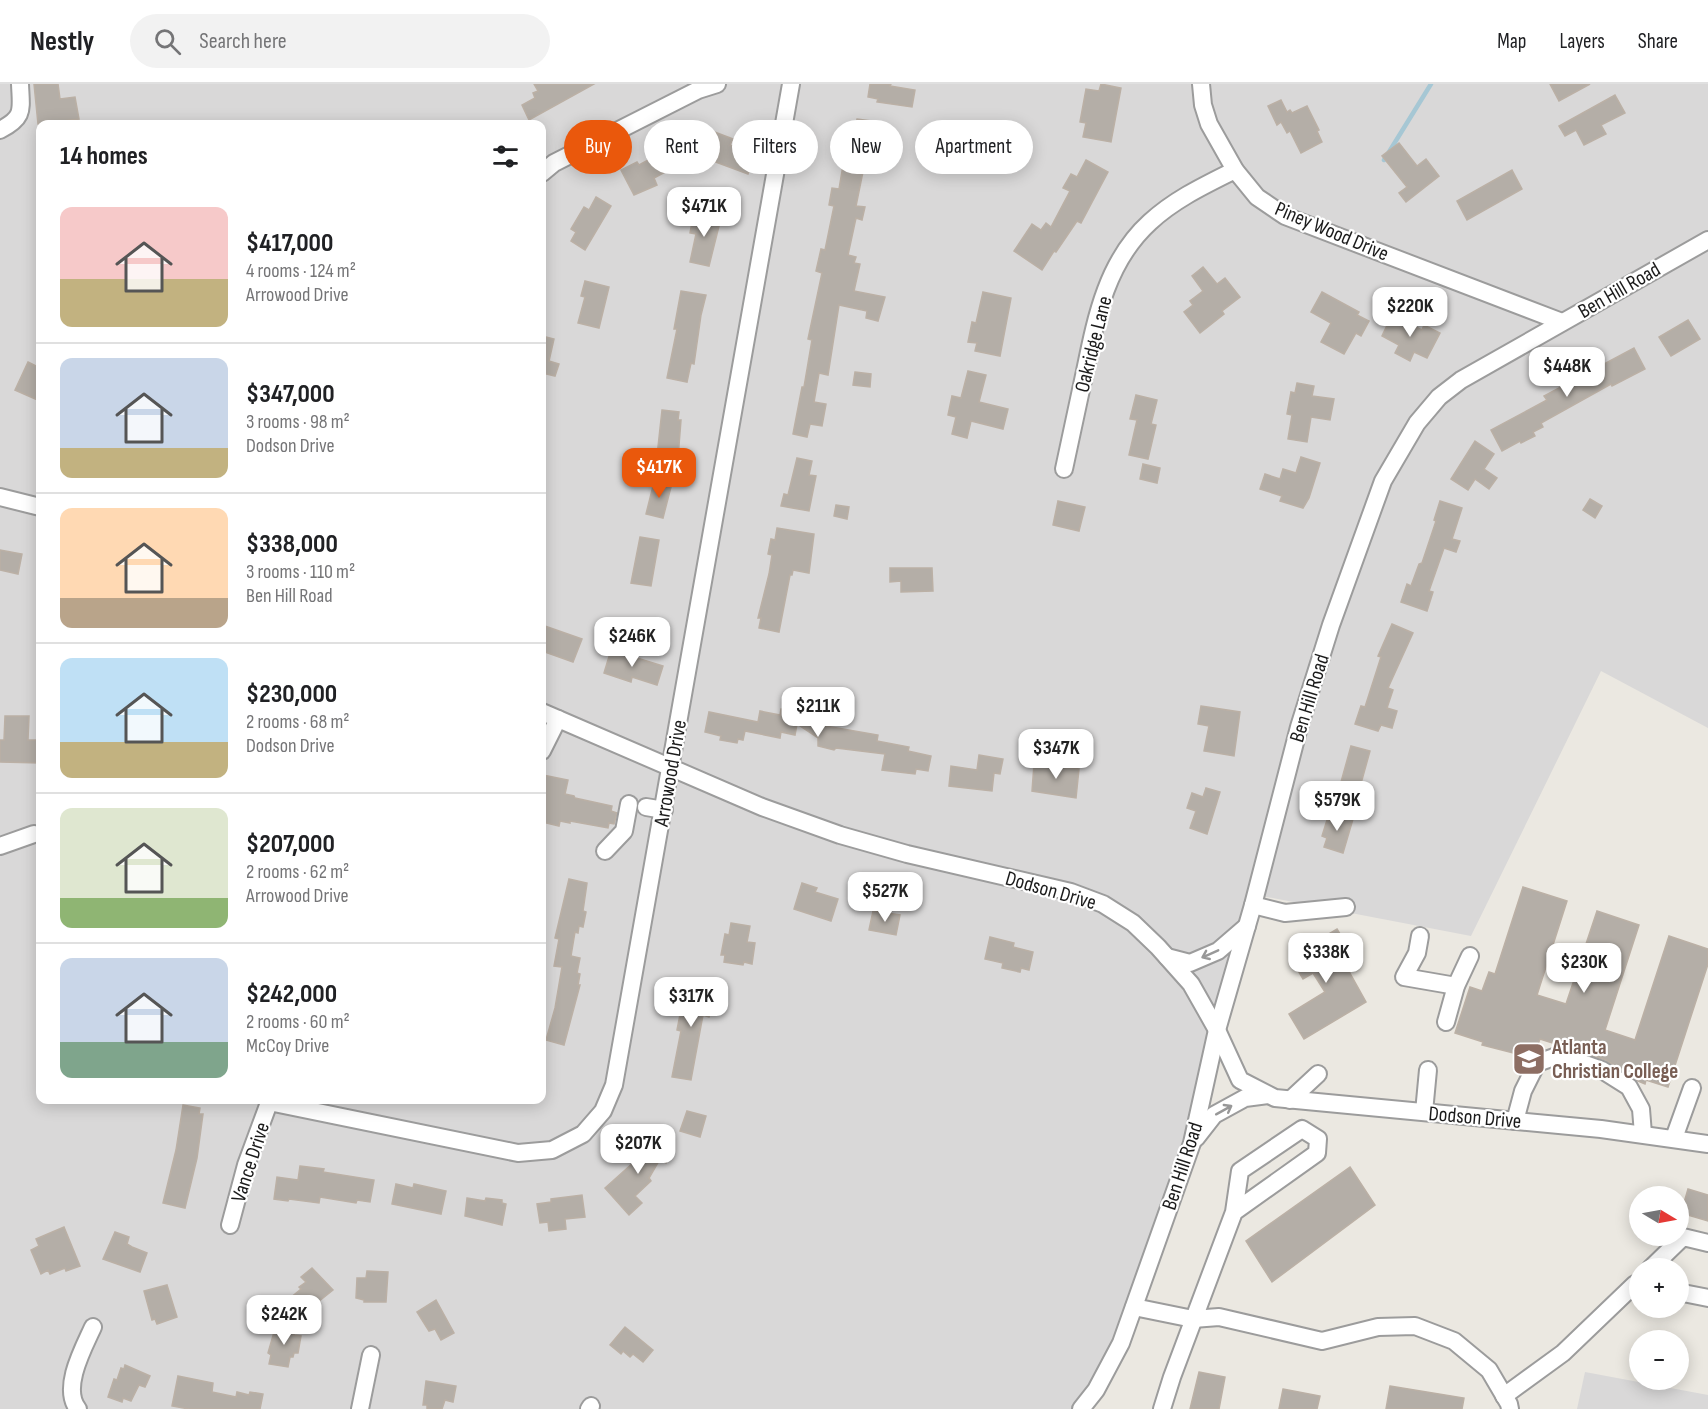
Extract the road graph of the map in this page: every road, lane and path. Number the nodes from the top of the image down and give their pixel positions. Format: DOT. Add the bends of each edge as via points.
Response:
graph roads {
  1 [pos="20,84"];
  2 [pos="717,84"];
  3 [pos="791,84"];
  4 [pos="1201,84"];
  5 [pos="0,130"];
  6 [pos="546,169"];
  7 [pos="1235,170"];
  8 [pos="1708,240"];
  9 [pos="1562,322"];
  10 [pos="1064,469"];
  11 [pos="0,496"];
  12 [pos="36,506"];
  13 [pos="546,714"];
  14 [pos="558,719"];
  15 [pos="546,743"];
  16 [pos="671,768"];
  17 [pos="629,804"];
  18 [pos="646,807"];
  19 [pos="664,810"];
  20 [pos="34,834"];
  21 [pos="0,846"];
  22 [pos="605,851"];
  23 [pos="1253,905"];
  24 [pos="1346,907"];
  25 [pos="1246,926"];
  26 [pos="1420,936"];
  27 [pos="1470,956"];
  28 [pos="1167,957"];
  29 [pos="1456,986"];
  30 [pos="1446,1022"];
  31 [pos="1217,1030"];
  32 [pos="1428,1070"];
  33 [pos="1318,1074"];
  34 [pos="1692,1088"];
  35 [pos="1268,1095"];
  36 [pos="1290,1100"];
  37 [pos="269,1104"];
  38 [pos="284,1104"];
  39 [pos="1424,1112"];
  40 [pos="1515,1121"];
  41 [pos="1644,1134"];
  42 [pos="1674,1138"];
  43 [pos="1192,1143"];
  44 [pos="1708,1144"];
  45 [pos="1234,1212"];
  46 [pos="231,1225"];
  47 [pos="1708,1243"];
  48 [pos="1661,1258"];
  49 [pos="1629,1291"];
  50 [pos="1689,1294"];
  51 [pos="1708,1298"];
  52 [pos="1134,1307"];
  53 [pos="1193,1319"];
  54 [pos="93,1327"];
  55 [pos="371,1355"];
  56 [pos="1507,1403"];
  57 [pos="78,1409"];
  58 [pos="360,1409"];
  59 [pos="1081,1409"];
  60 [pos="1162,1409"];
  1 -- 5 [label="street" via="21,109 15,123"];
  2 -- 6 [label="street" via="698,90"];
  3 -- 16 [label="street, Arrowood Drive"];
  4 -- 7 [label="street, Piney Wood Drive" via="1209,124"];
  7 -- 9 [label="street, Piney Wood Drive" via="1257,197 1285,216"];
  7 -- 10 [label="street, Oakridge Lane" via="1164,210 1117,265 1098,311"];
  8 -- 9 [label="street, Ben Hill Road"];
  9 -- 23 [label="street, Ben Hill Road" via="1461,380 1439,397 1417,423 1383,481 1302,715"];
  11 -- 12 [label="street"];
  13 -- 14 [label="street, Dodson Drive"];
  14 -- 15 [label="street"];
  14 -- 16 [label="street, Dodson Drive"];
  16 -- 19 [label="street, Arrowood Drive"];
  16 -- 28 [label="street, Dodson Drive" via="840,835 1103,904 1133,923"];
  17 -- 22 [label="street" via="624,831"];
  18 -- 19 [label="street"];
  19 -- 38 [label="street, Arrowood Drive" via="614,1085 603,1111 583,1134 552,1150 518,1153"];
  20 -- 21 [label="street"];
  23 -- 24 [label="street" via="1285,913"];
  23 -- 25 [label="street, Ben Hill Road"];
  25 -- 28 [label="street, one-way" via="1218,951 1190,963"];
  25 -- 31 [label="street, Ben Hill Road"];
  26 -- 29 [label="street" via="1417,953 1404,977"];
  27 -- 29 [label="street"];
  28 -- 31 [label="street, Dodson Drive" via="1191,984"];
  29 -- 30 [label="street"];
  31 -- 35 [label="street, Dodson Drive" via="1240,1080"];
  31 -- 43 [label="street, Ben Hill Road"];
  32 -- 39 [label="street"];
  33 -- 36 [label="street"];
  34 -- 42 [label="street"];
  35 -- 36 [label="street, Dodson Drive"];
  43 -- 35 [label="street, one-way" via="1214,1115 1245,1098"];
  36 -- 39 [label="street, Dodson Drive"];
  37 -- 46 [label="street, Vance Drive" via="246,1165"];
  39 -- 40 [label="street, Dodson Drive"];
  40 -- 41 [label="street, Dodson Drive"];
  40 -- 41 [label="street" via="1523,1091 1537,1063 1560,1055 1602,1070 1629,1087 1641,1109"];
  41 -- 42 [label="street, Dodson Drive"];
  42 -- 44 [label="street, Dodson Drive"];
  43 -- 52 [label="street, Ben Hill Road"];
  45 -- 45 [label="street" via="1317,1153 1318,1139 1302,1130 1240,1171"];
  45 -- 53 [label="street"];
  47 -- 48 [label="street" via="1683,1237"];
  49 -- 56 [label="street"];
  50 -- 51 [label="street"];
  52 -- 53 [label="street"];
  52 -- 59 [label="street, Ben Hill Road" via="1121,1343"];
  53 -- 56 [label="street" via="1220,1317 1322,1341 1378,1328 1415,1326 1454,1341 1489,1370"];
  53 -- 60 [label="street"];
  54 -- 57 [label="street" via="72,1382"];
  55 -- 58 [label="street"];
}
